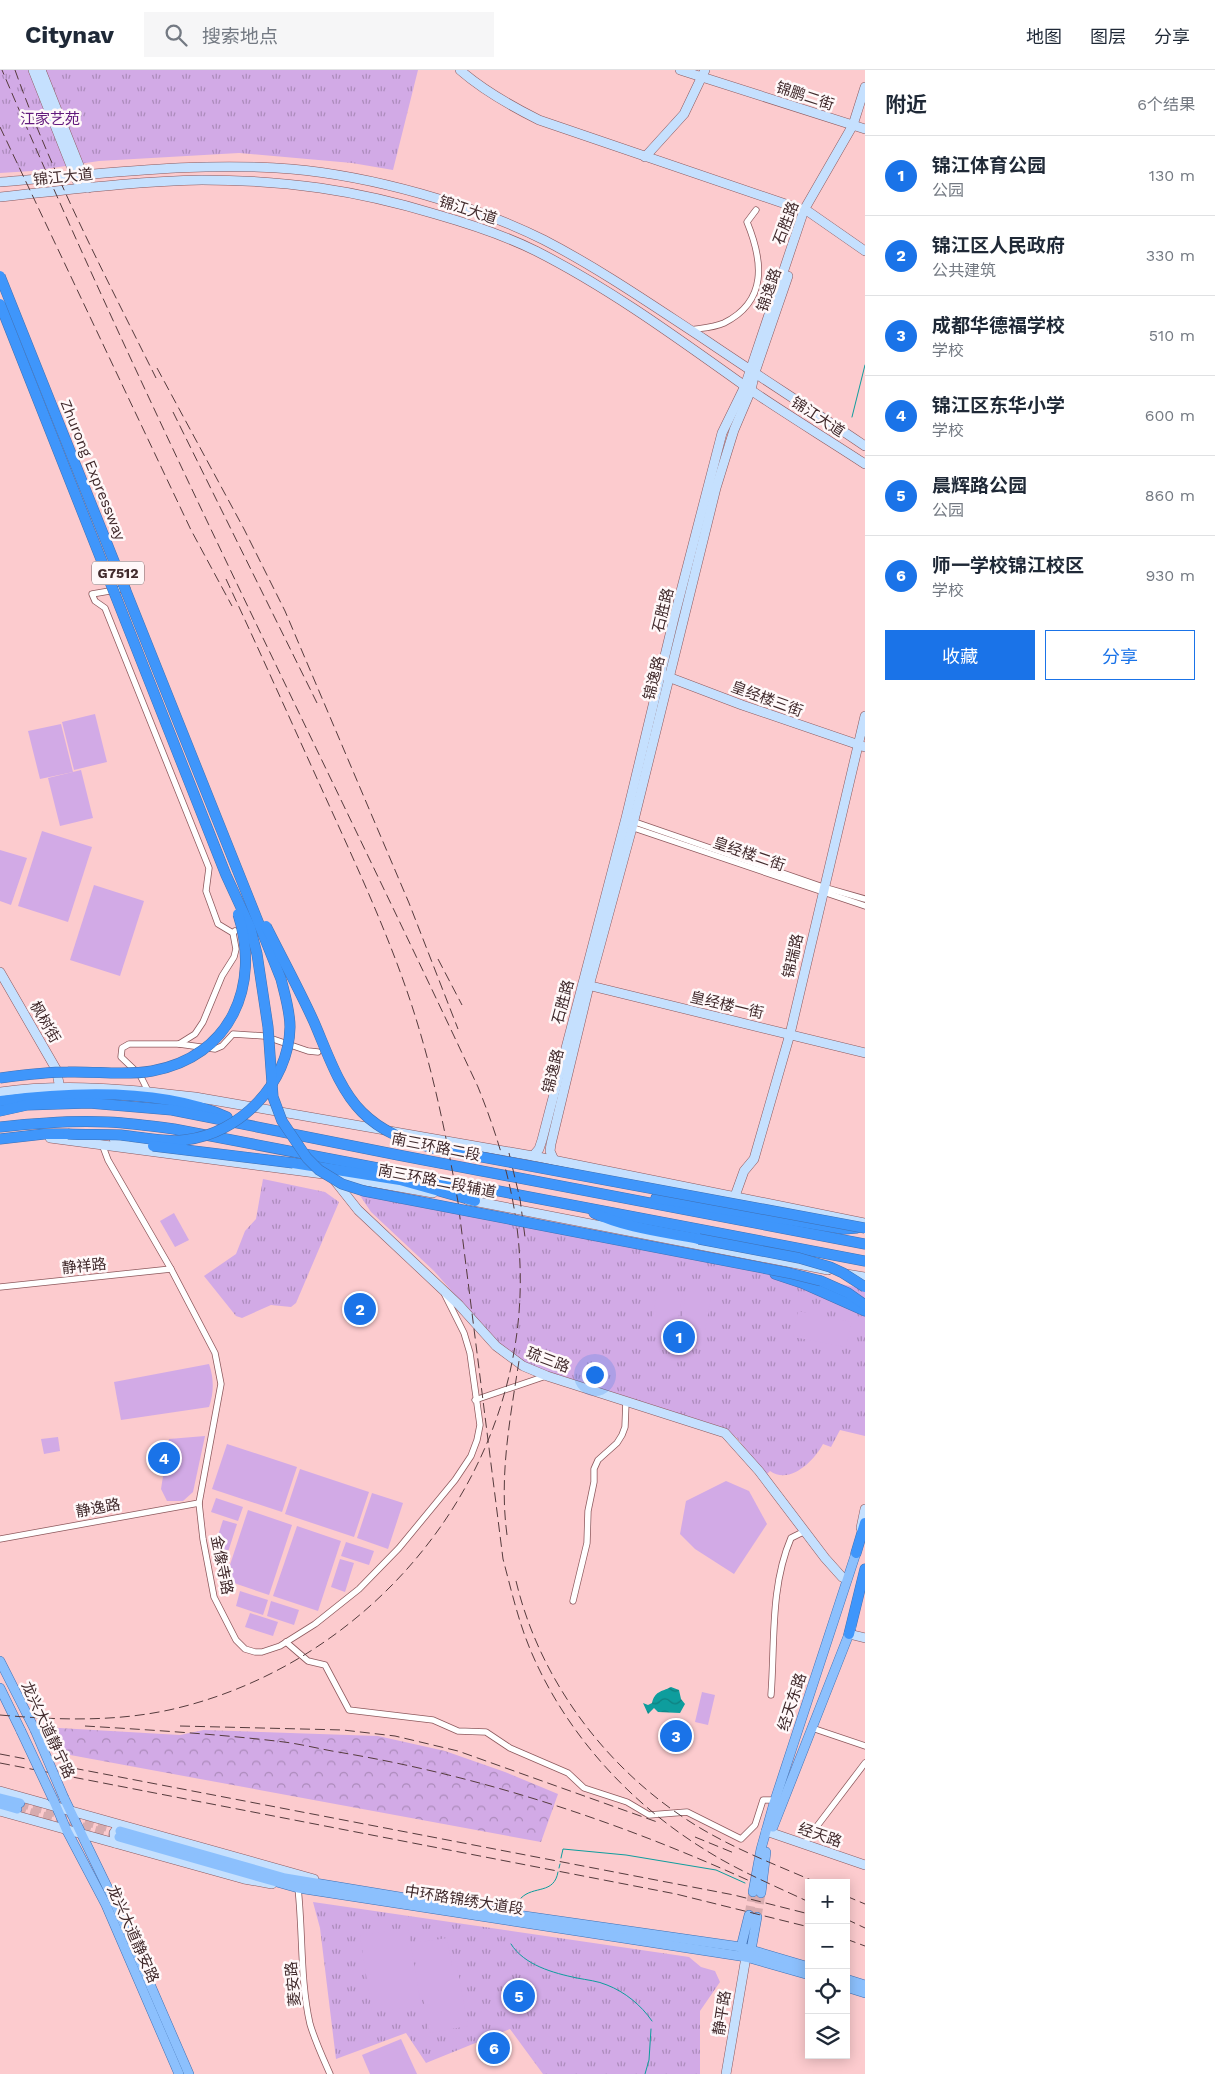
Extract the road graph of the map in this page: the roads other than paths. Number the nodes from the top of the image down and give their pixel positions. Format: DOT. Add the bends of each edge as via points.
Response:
graph roads {
  1 [pos="33,70"];
  2 [pos="41,70"];
  3 [pos="460,70"];
  4 [pos="680,70"];
  5 [pos="703,74"];
  6 [pos="865,87"];
  7 [pos="865,104"];
  8 [pos="859,127"];
  9 [pos="645,157"];
  10 [pos="79,176"];
  11 [pos="0,182"];
  12 [pos="84,189"];
  13 [pos="0,197"];
  14 [pos="756,210"];
  15 [pos="807,211"];
  16 [pos="865,251"];
  17 [pos="0,276"];
  18 [pos="0,304"];
  19 [pos="690,330"];
  20 [pos="753,370"];
  21 [pos="748,388"];
  22 [pos="865,446"];
  23 [pos="865,464"];
  24 [pos="127,588"];
  25 [pos="664,675"];
  26 [pos="865,716"];
  27 [pos="861,746"];
  28 [pos="629,823"];
  29 [pos="236,870"];
  30 [pos="226,875"];
  31 [pos="822,890"];
  32 [pos="865,899"];
  33 [pos="865,906"];
  34 [pos="257,911"];
  35 [pos="233,933"];
  36 [pos="0,972"];
  37 [pos="0,980"];
  38 [pos="585,985"];
  39 [pos="790,1034"];
  40 [pos="179,1044"];
  41 [pos="318,1052"];
  42 [pos="865,1053"];
  43 [pos="0,1078"];
  44 [pos="57,1088"];
  45 [pos="0,1092"];
  46 [pos="147,1095"];
  47 [pos="0,1101"];
  48 [pos="0,1111"];
  49 [pos="108,1122"];
  50 [pos="246,1126"];
  51 [pos="0,1127"];
  52 [pos="68,1134"];
  53 [pos="49,1138"];
  54 [pos="0,1140"];
  55 [pos="144,1143"];
  56 [pos="102,1144"];
  57 [pos="534,1156"];
  58 [pos="554,1160"];
  59 [pos="222,1161"];
  60 [pos="331,1175"];
  61 [pos="582,1190"];
  62 [pos="735,1196"];
  63 [pos="475,1201"];
  64 [pos="579,1206"];
  65 [pos="865,1226"];
  66 [pos="865,1244"];
  67 [pos="865,1261"];
  68 [pos="738,1263"];
  69 [pos="171,1269"];
  70 [pos="865,1277"];
  71 [pos="0,1287"];
  72 [pos="865,1287"];
  73 [pos="442,1288"];
  74 [pos="865,1304"];
  75 [pos="865,1312"];
  76 [pos="547,1376"];
  77 [pos="475,1400"];
  78 [pos="626,1401"];
  79 [pos="200,1503"];
  80 [pos="865,1509"];
  81 [pos="865,1523"];
  82 [pos="805,1531"];
  83 [pos="0,1539"];
  84 [pos="856,1553"];
  85 [pos="865,1569"];
  86 [pos="865,1576"];
  87 [pos="848,1580"];
  88 [pos="863,1590"];
  89 [pos="573,1601"];
  90 [pos="849,1634"];
  91 [pos="865,1638"];
  92 [pos="286,1642"];
  93 [pos="0,1662"];
  94 [pos="14,1688"];
  95 [pos="1,1691"];
  96 [pos="771,1695"];
  97 [pos="812,1728"];
  98 [pos="865,1746"];
  99 [pos="865,1763"];
  100 [pos="0,1791"];
  101 [pos="0,1798"];
  102 [pos="776,1800"];
  103 [pos="55,1803"];
  104 [pos="0,1804"];
  105 [pos="20,1807"];
  106 [pos="0,1811"];
  107 [pos="70,1811"];
  108 [pos="67,1831"];
  109 [pos="769,1832"];
  110 [pos="80,1834"];
  111 [pos="118,1834"];
  112 [pos="805,1844"];
  113 [pos="865,1865"];
  114 [pos="298,1888"];
  115 [pos="757,1893"];
  116 [pos="741,1947"];
  117 [pos="748,1954"];
  118 [pos="805,1966"];
  119 [pos="805,1974"];
  120 [pos="850,1980"];
  121 [pos="865,1985"];
  122 [pos="850,1988"];
  123 [pos="865,1993"];
  124 [pos="179,2074"];
  125 [pos="189,2074"];
  126 [pos="330,2074"];
  127 [pos="726,2074"];
  1 -- 10 [label="street"];
  2 -- 10 [label="street"];
  3 -- 9 [label="street" via="508,104 539,120"];
  4 -- 5 [label="street, 锦鹏二街"];
  5 -- 8 [label="street, 锦鹏二街"];
  5 -- 9 [label="street" via="684,114"];
  6 -- 8 [label="street, 石胜路"];
  7 -- 8 [label="street"];
  8 -- 15 [label="street, 石胜路"];
  9 -- 15 [label="street"];
  10 -- 11 [label="street, 锦江大道"];
  10 -- 12 [label="street"];
  10 -- 19 [label="street, 锦江大道" via="167,168 240,166 322,172 380,183 476,212 541,239 618,282"];
  12 -- 13 [label="street, 锦江大道"];
  12 -- 21 [label="street, 锦江大道" via="200,180 298,185 376,197 477,226 536,251 602,288"];
  14 -- 19 [label="street" via="747,222 759,258 759,275 752,297 741,311 724,323"];
  15 -- 16 [label="street"];
  15 -- 20 [label="street, 锦逸路"];
  17 -- 29 [label="highway, Zhurong Expressway / G7512, bridge"];
  18 -- 30 [label="highway, Zhurong Expressway / G7512, bridge"];
  19 -- 20 [label="street, 锦江大道"];
  20 -- 21 [label="street, 石胜路"];
  20 -- 22 [label="street, 锦江大道"];
  21 -- 23 [label="street, 锦江大道"];
  21 -- 25 [label="street, 石胜路" via="722,433"];
  24 -- 35 [label="street" via="92,594 95,601 105,608 209,868 206,890 218,924"];
  25 -- 27 [label="street, 皇经楼三街"];
  25 -- 28 [label="street, 石胜路"];
  26 -- 27 [label="street, 锦瑞路"];
  27 -- 31 [label="street, 锦瑞路"];
  28 -- 31 [label="street, 皇经楼二街"];
  28 -- 38 [label="street, 石胜路"];
  29 -- 52 [label="highway, bridge" via="281,979 288,1008 288,1048 271,1086 239,1118 214,1133 185,1140"];
  29 -- 65 [label="highway, bridge" via="354,1103 374,1122 392,1133 433,1148"];
  30 -- 43 [label="highway, bridge" via="241,923 247,960 246,979 228,1024 207,1046 181,1062 152,1072 67,1072"];
  30 -- 68 [label="highway, bridge" via="250,927 257,954 268,1026 273,1097 294,1141 319,1170 342,1184 396,1199"];
  31 -- 32 [label="street, 皇经楼二街"];
  31 -- 33 [label="street, 皇经楼二街"];
  31 -- 39 [label="street, 锦瑞路"];
  34 -- 35 [label="street"];
  35 -- 40 [label="street" via="234,957 222,976 204,1022 195,1034"];
  36 -- 44 [label="street, 枫树街" via="56,1069"];
  37 -- 44 [label="street, 枫树街" via="51,1070"];
  38 -- 39 [label="street, 皇经楼一街"];
  38 -- 57 [label="street, 石胜路" via="542,1140"];
  38 -- 58 [label="street, 锦逸路" via="550,1144"];
  39 -- 42 [label="street, 皇经楼一街"];
  39 -- 62 [label="street, 锦瑞路" via="754,1159 744,1171"];
  40 -- 41 [label="street" via="215,1049 232,1034 251,1034"];
  40 -- 46 [label="street" via="129,1044 122,1048 121,1057 140,1075"];
  44 -- 45 [label="street"];
  44 -- 46 [label="street"];
  46 -- 47 [label="highway" via="46,1095"];
  46 -- 50 [label="highway" via="214,1111"];
  46 -- 57 [label="street" via="232,1104"];
  48 -- 50 [label="highway, 南三环路二段" via="27,1106 89,1103 172,1110"];
  49 -- 51 [label="highway, 南三环路二段" via="49,1122"];
  49 -- 55 [label="highway"];
  49 -- 64 [label="highway, 南三环路二段" via="193,1132"];
  50 -- 61 [label="highway, 南三环路二段"];
  52 -- 54 [label="highway"];
  52 -- 63 [label="highway, bridge" via="400,1180"];
  53 -- 54 [label="street, 南三环路二段辅道"];
  53 -- 55 [label="street" via="106,1138"];
  53 -- 56 [label="street, 南三环路二段辅道"];
  55 -- 59 [label="street"];
  56 -- 59 [label="street, 南三环路二段辅道"];
  56 -- 69 [label="street, 金像寺路"];
  57 -- 58 [label="street"];
  58 -- 62 [label="street"];
  59 -- 60 [label="street, 南三环路二段辅道"];
  60 -- 63 [label="street, 南三环路二段辅道"];
  60 -- 73 [label="street, 琉三路" via="358,1210"];
  61 -- 65 [label="highway, bridge" via="666,1199 844,1229"];
  61 -- 66 [label="highway, 南三环路二段"];
  62 -- 65 [label="street"];
  63 -- 70 [label="street, 南三环路二段辅道"];
  64 -- 67 [label="highway, 南三环路二段"];
  64 -- 72 [label="highway, bridge" via="609,1220 799,1258 830,1267"];
  68 -- 74 [label="highway, bridge" via="821,1281"];
  68 -- 75 [label="highway, bridge" via="802,1283"];
  69 -- 71 [label="street, 静祥路"];
  69 -- 79 [label="street, 金像寺路" via="215,1353 221,1384"];
  73 -- 76 [label="street, 琉三路" via="507,1356"];
  73 -- 77 [label="street, 金像寺路" via="468,1343"];
  76 -- 77 [label="street"];
  76 -- 78 [label="street, 琉三路"];
  77 -- 92 [label="street, 金像寺路" via="480,1424 477,1440 455,1480 399,1548 359,1589"];
  78 -- 82 [label="street, 琉三路" via="725,1433"];
  78 -- 89 [label="street" via="622,1435 598,1460 594,1469 587,1542"];
  79 -- 83 [label="street, 静逸路"];
  79 -- 92 [label="street, 金像寺路" via="214,1597 236,1640 245,1649 255,1652"];
  80 -- 84 [label="street"];
  81 -- 84 [label="highway, 经天东路"];
  82 -- 87 [label="street, 琉三路" via="825,1558"];
  82 -- 96 [label="street" via="791,1538 779,1574"];
  84 -- 87 [label="main road, 经天东路"];
  85 -- 88 [label="highway, 经天东路"];
  86 -- 88 [label="highway"];
  87 -- 102 [label="main road, 经天东路"];
  88 -- 90 [label="highway, 经天东路"];
  90 -- 91 [label="street"];
  90 -- 97 [label="main road, 经天东路"];
  92 -- 102 [label="street" via="308,1661 325,1665 349,1710 433,1720 458,1731 486,1732 510,1748 568,1773 584,1788 627,1802 649,1815 687,1812 741,1838 754,1826 763,1800"];
  93 -- 94 [label="main road, 龙兴大道静宁路"];
  94 -- 95 [label="street"];
  94 -- 107 [label="main road, 龙兴大道静宁路, bridge"];
  95 -- 103 [label="main road, 龙兴大道静宁路, bridge"];
  97 -- 98 [label="street"];
  97 -- 109 [label="main road, 经天东路"];
  99 -- 112 [label="street"];
  100 -- 105 [label="street"];
  101 -- 105 [label="main road"];
  102 -- 109 [label="main road, 经天东路"];
  103 -- 105 [label="street"];
  103 -- 107 [label="street"];
  103 -- 108 [label="main road, 龙兴大道静安路"];
  104 -- 105 [label="main road"];
  105 -- 106 [label="street"];
  105 -- 108 [label="street"];
  107 -- 110 [label="main road, 龙兴大道静安路"];
  107 -- 111 [label="street"];
  108 -- 110 [label="street"];
  108 -- 124 [label="main road, 龙兴大道静安路" via="106,1905"];
  109 -- 112 [label="street, 经天路"];
  109 -- 115 [label="main road, 经天东路"];
  110 -- 111 [label="street"];
  110 -- 125 [label="main road, 龙兴大道静安路" via="114,1901"];
  111 -- 114 [label="main road, 中环路锦绣大道段"];
  111 -- 116 [label="main road, 中环路锦绣大道段" via="285,1878"];
  112 -- 113 [label="street, 经天路"];
  114 -- 117 [label="main road, 中环路锦绣大道段"];
  114 -- 126 [label="street, 菱安路" via="310,2023"];
  116 -- 117 [label="main road"];
  116 -- 117 [label="main road" via="753,1916"];
  117 -- 118 [label="main road, 中环路锦绣大道段"];
  117 -- 119 [label="main road, 中环路锦绣大道段"];
  117 -- 127 [label="street, 静平路"];
  120 -- 121 [label="main road"];
  122 -- 123 [label="main road"];
}
